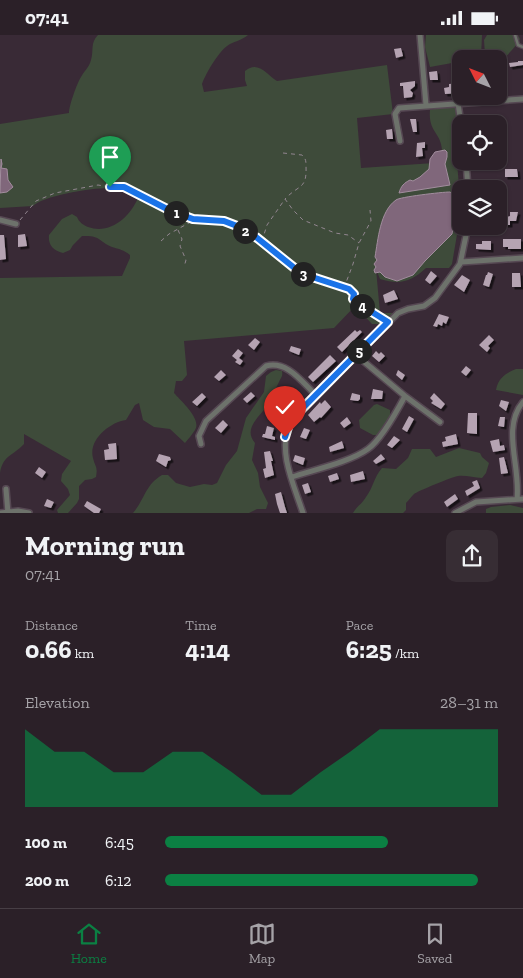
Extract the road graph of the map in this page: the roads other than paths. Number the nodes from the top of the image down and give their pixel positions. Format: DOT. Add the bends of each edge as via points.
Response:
graph roads {
  1 [pos="420,35"];
  2 [pos="515,35"];
  3 [pos="523,47"];
  4 [pos="523,99"];
  5 [pos="508,100"];
  6 [pos="452,103"];
  7 [pos="426,105"];
  8 [pos="400,141"];
  9 [pos="0,220"];
  10 [pos="16,224"];
  11 [pos="466,235"];
  12 [pos="523,258"];
  13 [pos="461,262"];
  14 [pos="356,355"];
  15 [pos="316,395"];
  16 [pos="405,395"];
  17 [pos="523,402"];
  18 [pos="440,422"];
  19 [pos="201,444"];
  20 [pos="292,477"];
  21 [pos="6,489"];
  22 [pos="520,499"];
  23 [pos="8,512"];
  24 [pos="0,513"];
  25 [pos="29,513"];
  26 [pos="303,513"];
  27 [pos="455,513"];
  1 -- 7 [label="street"];
  2 -- 3 [label="lane" via="518,45"];
  4 -- 5 [label="street"];
  6 -- 7 [label="street"];
  7 -- 8 [label="street" via="400,108 395,114"];
  9 -- 10 [label="street"];
  11 -- 13 [label="street"];
  12 -- 13 [label="street"];
  13 -- 14 [label="street" via="429,304 403,311"];
  14 -- 15 [label="street"];
  14 -- 16 [label="street"];
  15 -- 19 [label="street" via="284,367 266,366 206,421 200,435"];
  15 -- 20 [label="street" via="292,419 286,431 285,450"];
  16 -- 18 [label="street"];
  16 -- 20 [label="street" via="368,449"];
  17 -- 22 [label="street" via="514,416 512,431"];
  20 -- 26 [label="street"];
  21 -- 23 [label="street"];
  22 -- 27 [label="street" via="476,502"];
  23 -- 24 [label="street"];
  23 -- 25 [label="street"];
}
